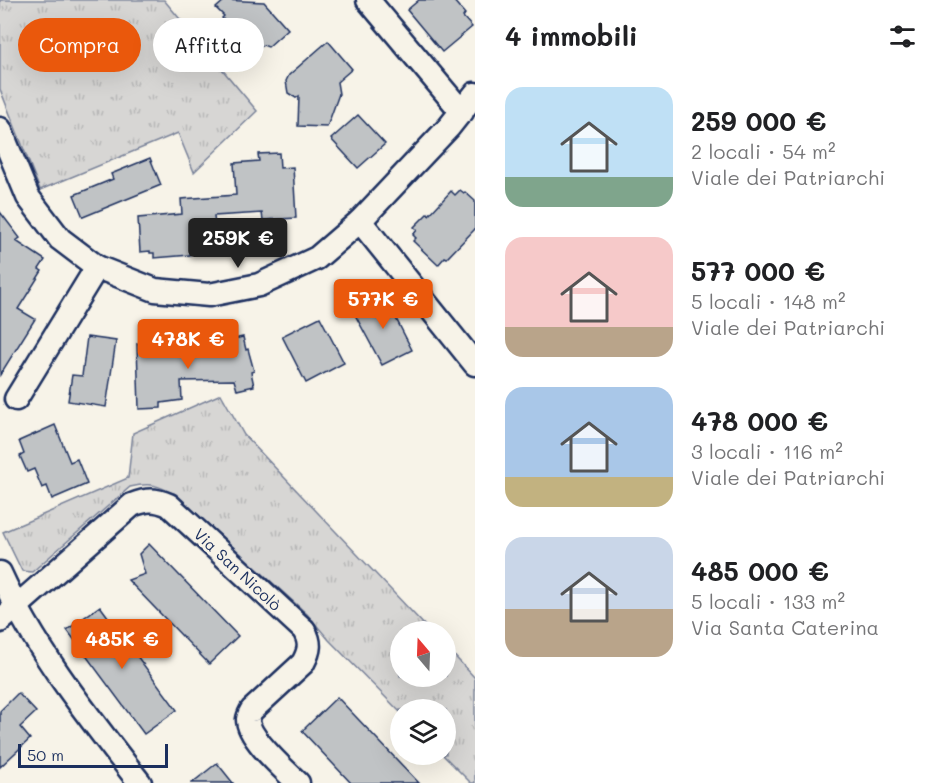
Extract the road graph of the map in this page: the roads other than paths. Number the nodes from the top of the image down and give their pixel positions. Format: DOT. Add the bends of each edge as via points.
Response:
graph roads {
  1 [pos="368,0"];
  2 [pos="475,94"];
  3 [pos="462,112"];
  4 [pos="0,129"];
  5 [pos="360,221"];
  6 [pos="97,267"];
  7 [pos="475,364"];
  8 [pos="16,399"];
  9 [pos="0,573"];
  10 [pos="8,614"];
  11 [pos="140,783"];
  12 [pos="298,783"];
  1 -- 3 [label="street"];
  2 -- 3 [label="street"];
  3 -- 5 [label="street"];
  4 -- 6 [label="street" via="28,197 60,239"];
  5 -- 6 [label="street" via="316,258 259,285 208,295 155,290"];
  5 -- 7 [label="street"];
  6 -- 8 [label="street"];
  9 -- 10 [label="street"];
  10 -- 11 [label="street"];
  10 -- 12 [label="street, Via San Nicolò" via="132,505 156,500 169,505 304,630 309,640 309,653 303,663 248,718 257,740"];
}
